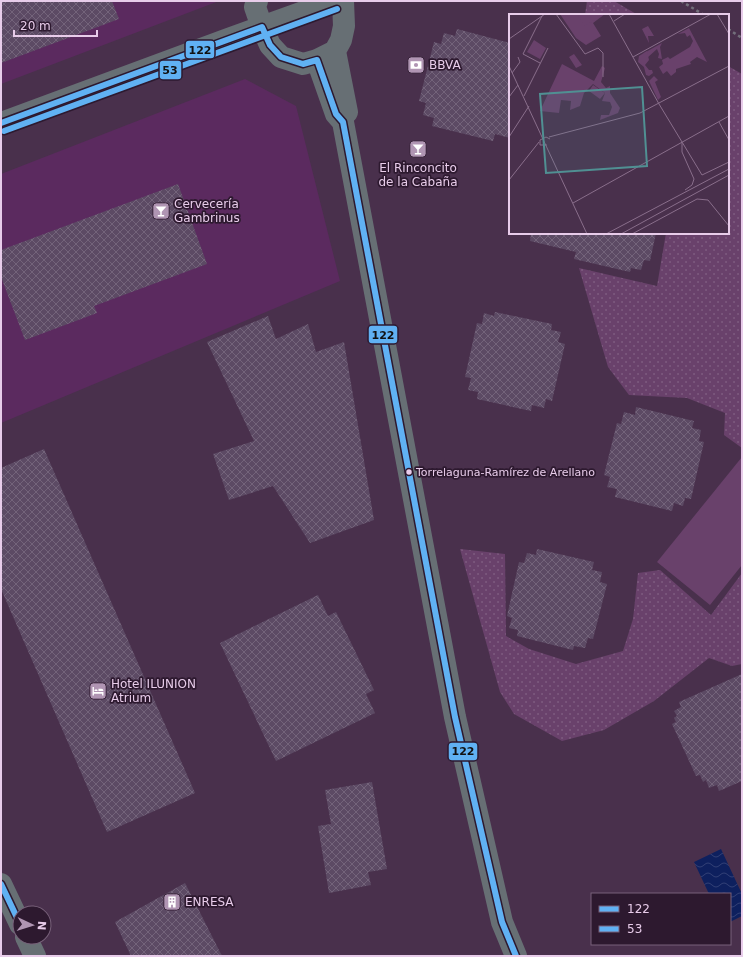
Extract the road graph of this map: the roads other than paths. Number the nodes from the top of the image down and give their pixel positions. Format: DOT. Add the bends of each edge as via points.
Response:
graph roads {
  1 [pos="257,1"];
  2 [pos="334,1"];
  3 [pos="343,1"];
  4 [pos="262,27"];
  5 [pos="326,55"];
  6 [pos="1,124"];
  7 [pos="1,884"];
  8 [pos="12,907"];
  9 [pos="30,945"];
  10 [pos="35,956"];
  11 [pos="516,956"];
  1 -- 4 [label="street" via="255,7"];
  2 -- 4 [label="street"];
  3 -- 5 [label="street" via="344,26 341,40"];
  4 -- 5 [label="street" via="270,45 281,58 303,64"];
  4 -- 6 [label="street"];
  5 -- 11 [label="street" via="336,114 343,122 455,718 502,922"];
  7 -- 8 [label="street"];
  9 -- 10 [label="street"];
}
